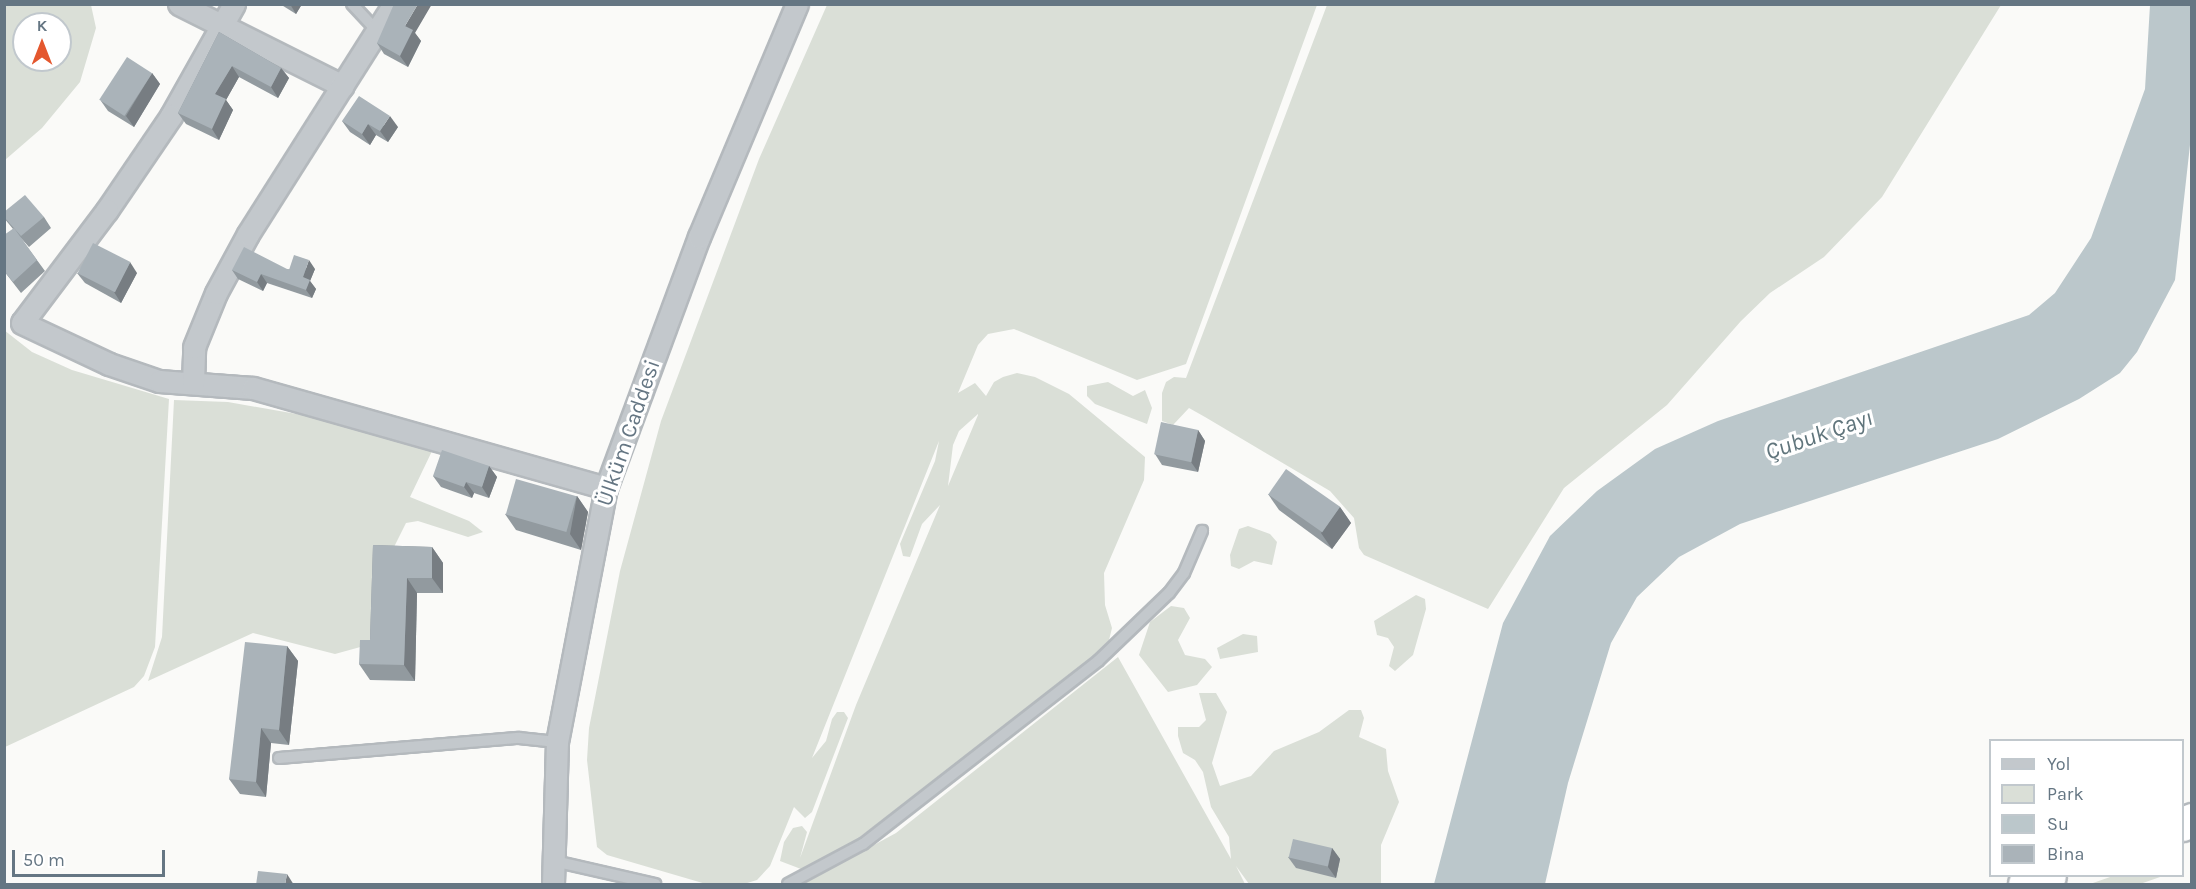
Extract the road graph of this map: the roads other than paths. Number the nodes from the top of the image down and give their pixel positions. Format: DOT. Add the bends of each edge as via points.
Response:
graph roads {
  1 [pos="178,4"];
  2 [pos="234,4"];
  3 [pos="352,4"];
  4 [pos="394,4"];
  5 [pos="797,4"];
  6 [pos="223,26"];
  7 [pos="377,31"];
  8 [pos="343,86"];
  9 [pos="193,383"];
  10 [pos="606,488"];
  11 [pos="1202,531"];
  12 [pos="556,742"];
  13 [pos="279,758"];
  14 [pos="554,861"];
  15 [pos="2046,877"];
  16 [pos="553,885"];
  17 [pos="655,885"];
  18 [pos="788,885"];
  19 [pos="2025,885"];
  1 -- 6 [label="street"];
  2 -- 6 [label="street"];
  3 -- 7 [label="lane"];
  4 -- 7 [label="street"];
  5 -- 10 [label="street, Ülküm Caddesi" via="699,237"];
  6 -- 8 [label="street"];
  6 -- 9 [label="street" via="164,125 22,323 138,375"];
  7 -- 8 [label="street"];
  8 -- 9 [label="street" via="248,234 216,293 194,347"];
  9 -- 10 [label="street" via="253,388"];
  10 -- 12 [label="street, Ülküm Caddesi"];
  11 -- 18 [label="lane" via="1184,573 1169,593 1098,662 863,844"];
  12 -- 13 [label="lane" via="519,738"];
  12 -- 14 [label="street, Ülküm Caddesi"];
  14 -- 16 [label="street, Ülküm Caddesi"];
  14 -- 17 [label="lane"];
  15 -- 19 [label="highway"];
}
